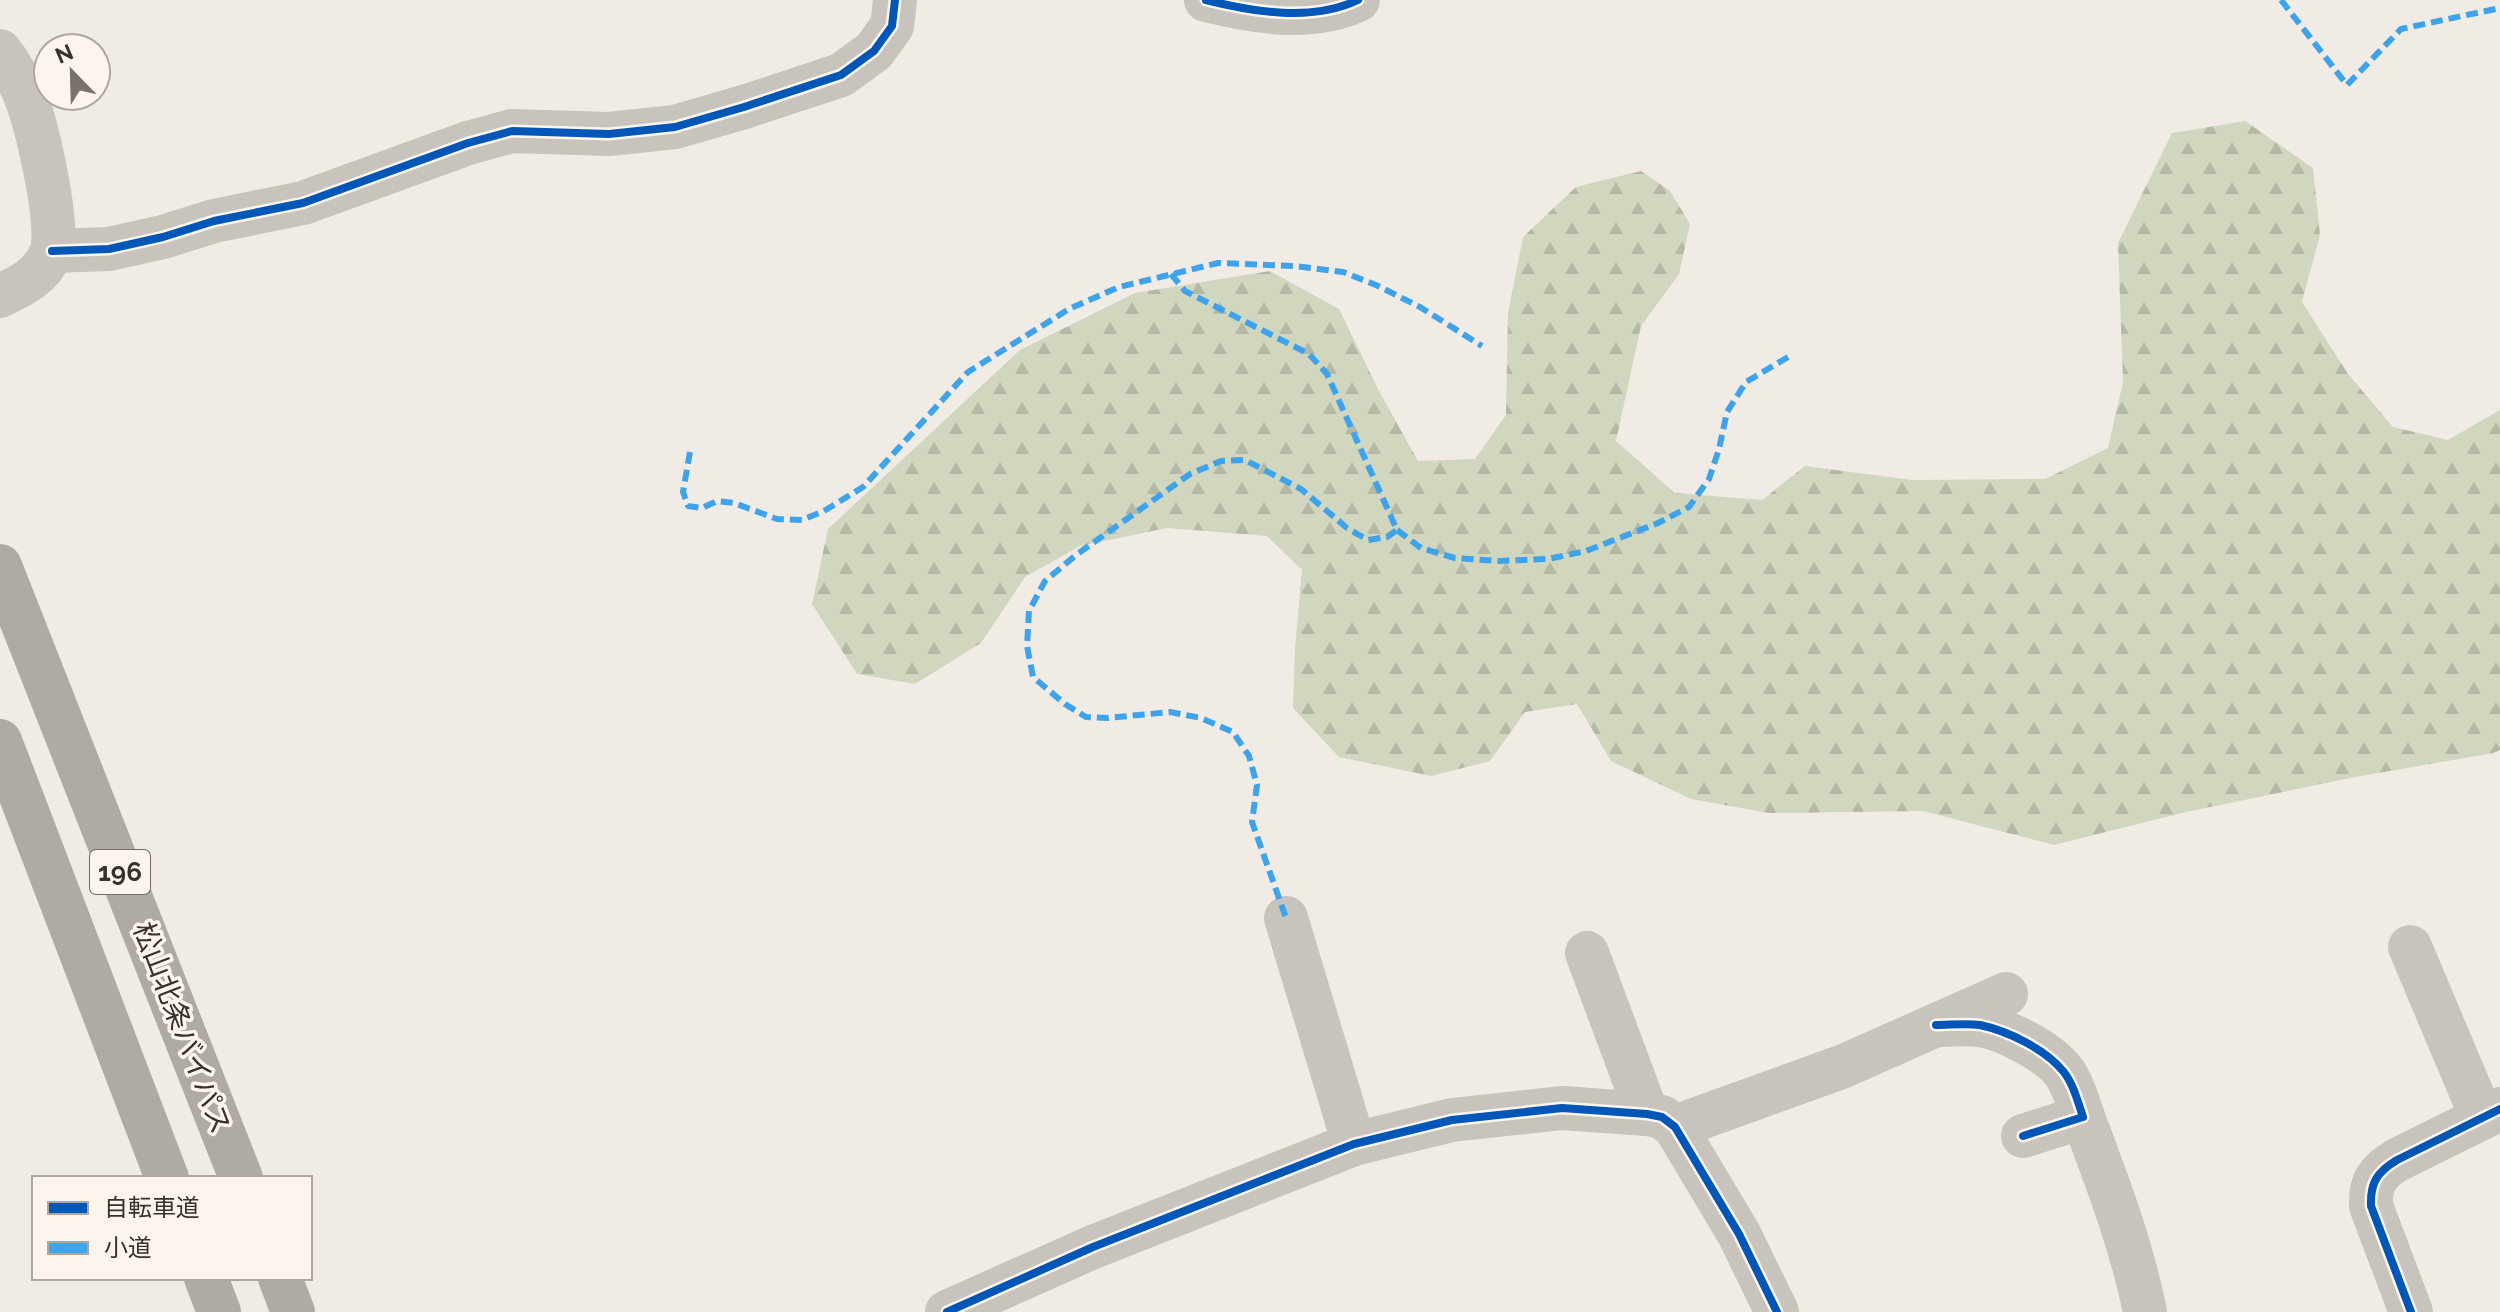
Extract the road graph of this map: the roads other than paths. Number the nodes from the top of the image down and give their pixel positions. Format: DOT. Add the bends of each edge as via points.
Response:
graph roads {
  1 [pos="895,0"];
  2 [pos="1206,0"];
  3 [pos="1358,0"];
  4 [pos="0,51"];
  5 [pos="52,251"];
  6 [pos="0,296"];
  7 [pos="0,566"];
  8 [pos="0,741"];
  9 [pos="1286,918"];
  10 [pos="2410,947"];
  11 [pos="1587,953"];
  12 [pos="2006,994"];
  13 [pos="1936,1025"];
  14 [pos="2491,1114"];
  15 [pos="2083,1117"];
  16 [pos="1661,1121"];
  17 [pos="2023,1136"];
  18 [pos="1354,1144"];
  19 [pos="166,1176"];
  20 [pos="240,1176"];
  21 [pos="207,1280"];
  22 [pos="281,1280"];
  23 [pos="219,1312"];
  24 [pos="293,1312"];
  25 [pos="947,1312"];
  26 [pos="1777,1312"];
  27 [pos="2145,1312"];
  28 [pos="2411,1312"];
  1 -- 5 [label="street" via="892,26 874,51 841,75 730,111 675,127 609,134 512,131 303,203 109,249"];
  2 -- 3 [label="street" via="1254,12 1342,8"];
  4 -- 5 [label="street" via="27,101 38,138 52,217"];
  5 -- 6 [label="street" via="39,273"];
  7 -- 20 [label="highway, 松山北条バイパス / 196"];
  8 -- 19 [label="highway, 196"];
  9 -- 18 [label="street"];
  10 -- 14 [label="street"];
  11 -- 16 [label="street"];
  12 -- 13 [label="street"];
  13 -- 15 [label="street" via="1979,1025 2039,1051 2063,1071"];
  13 -- 16 [label="street" via="1844,1066"];
  14 -- 28 [label="street" via="2382,1168 2370,1191"];
  15 -- 17 [label="street"];
  15 -- 27 [label="street"];
  16 -- 18 [label="street" via="1562,1108 1452,1120"];
  16 -- 26 [label="street" via="1739,1234"];
  18 -- 25 [label="street" via="1093,1247"];
  21 -- 23 [label="highway"];
  22 -- 24 [label="highway"];
}
